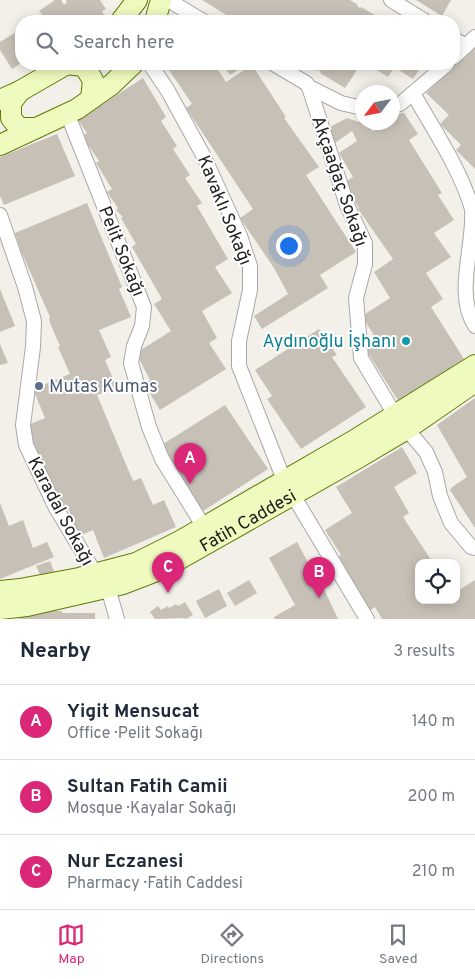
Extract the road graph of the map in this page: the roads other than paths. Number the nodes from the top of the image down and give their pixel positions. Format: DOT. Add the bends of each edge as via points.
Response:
graph roads {
  1 [pos="137,0"];
  2 [pos="161,0"];
  3 [pos="168,0"];
  4 [pos="391,0"];
  5 [pos="126,15"];
  6 [pos="157,15"];
  7 [pos="193,15"];
  8 [pos="415,15"];
  9 [pos="56,70"];
  10 [pos="87,70"];
  11 [pos="127,70"];
  12 [pos="154,70"];
  13 [pos="284,70"];
  14 [pos="440,70"];
  15 [pos="309,87"];
  16 [pos="20,91"];
  17 [pos="413,93"];
  18 [pos="91,99"];
  19 [pos="0,100"];
  20 [pos="400,104"];
  21 [pos="355,106"];
  22 [pos="67,114"];
  23 [pos="36,128"];
  24 [pos="0,145"];
  25 [pos="0,215"];
  26 [pos="475,326"];
  27 [pos="475,365"];
  28 [pos="475,382"];
  29 [pos="401,422"];
  30 [pos="289,487"];
  31 [pos="204,527"];
  32 [pos="475,548"];
  33 [pos="102,581"];
  34 [pos="0,591"];
  35 [pos="10,612"];
  36 [pos="117,619"];
  37 [pos="367,619"];
  1 -- 5 [label="main road"];
  2 -- 6 [label="main road"];
  3 -- 7 [label="street"];
  4 -- 8 [label="street"];
  9 -- 16 [label="main road"];
  10 -- 18 [label="main road" via="93,80"];
  11 -- 18 [label="main road"];
  12 -- 30 [label="street, Kavaklı Sokağı" via="204,154 250,266 250,290 239,341 239,366"];
  13 -- 15 [label="street"];
  14 -- 17 [label="street"];
  15 -- 21 [label="street"];
  15 -- 29 [label="street, Akçaağaç Sokağı" via="347,205 365,243 365,264 356,298 361,358"];
  16 -- 19 [label="main road"];
  16 -- 23 [label="main road" via="10,103 11,118 19,128"];
  17 -- 20 [label="street"];
  17 -- 26 [label="street" via="458,174 472,210 475,237 467,297"];
  18 -- 22 [label="main road"];
  22 -- 23 [label="main road"];
  22 -- 31 [label="street, Pelit Sokağı" via="144,307 132,363 149,427 162,459"];
  23 -- 24 [label="main road"];
  25 -- 33 [label="street, Karadal Sokağı" via="34,321 23,425 26,445 56,508"];
  27 -- 29 [label="main road, Fatih Caddesi"];
  28 -- 29 [label="main road, Fatih Caddesi"];
  29 -- 30 [label="main road, Fatih Caddesi"];
  29 -- 32 [label="street, Akçaağaç Sokağı" via="426,452 451,523"];
  30 -- 31 [label="main road, Fatih Caddesi"];
  30 -- 33 [label="main road, Fatih Caddesi" via="162,569 123,584"];
  30 -- 37 [label="street, Kavaklı Sokağı"];
  31 -- 33 [label="main road, Fatih Caddesi"];
  33 -- 34 [label="main road, Fatih Caddesi"];
  33 -- 35 [label="main road, Fatih Caddesi"];
  33 -- 36 [label="street, Karadal Sokağı"];
}
